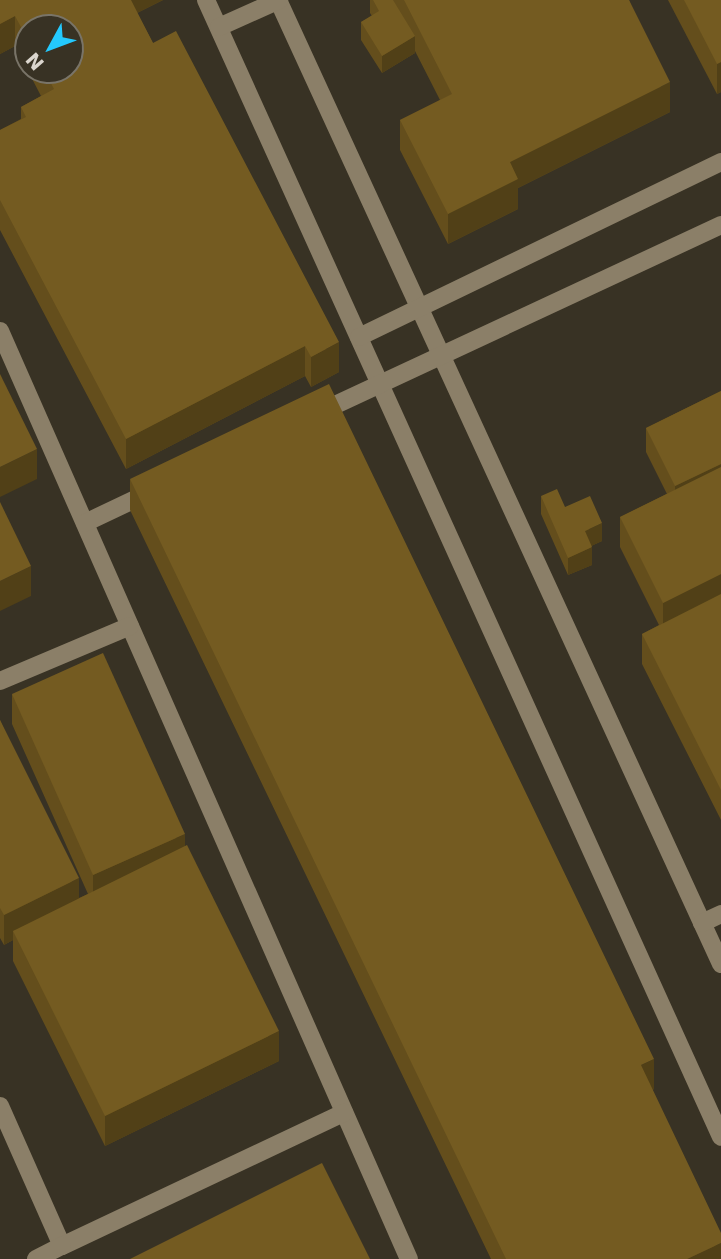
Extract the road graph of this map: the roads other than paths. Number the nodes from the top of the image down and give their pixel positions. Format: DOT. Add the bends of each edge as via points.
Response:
graph roads {
  1 [pos="206,0"];
  2 [pos="278,0"];
  3 [pos="219,27"];
  4 [pos="721,162"];
  5 [pos="721,225"];
  6 [pos="420,305"];
  7 [pos="0,331"];
  8 [pos="359,337"];
  9 [pos="444,356"];
  10 [pos="379,384"];
  11 [pos="305,419"];
  12 [pos="170,483"];
  13 [pos="85,523"];
  14 [pos="130,626"];
  15 [pos="0,681"];
  16 [pos="721,914"];
  17 [pos="702,923"];
  18 [pos="721,964"];
  19 [pos="0,1106"];
  20 [pos="344,1113"];
  21 [pos="721,1137"];
  22 [pos="62,1246"];
  23 [pos="36,1259"];
  24 [pos="409,1259"];
  1 -- 3 [label="street"];
  2 -- 3 [label="street"];
  2 -- 6 [label="street"];
  3 -- 8 [label="street"];
  4 -- 6 [label="street"];
  5 -- 9 [label="street"];
  6 -- 8 [label="street"];
  6 -- 9 [label="street"];
  7 -- 13 [label="street"];
  8 -- 10 [label="street"];
  9 -- 10 [label="street"];
  9 -- 17 [label="street"];
  10 -- 11 [label="street"];
  10 -- 21 [label="street"];
  12 -- 13 [label="street"];
  13 -- 14 [label="street"];
  14 -- 15 [label="street"];
  14 -- 20 [label="street"];
  16 -- 17 [label="street"];
  17 -- 18 [label="street"];
  19 -- 22 [label="street"];
  20 -- 22 [label="street"];
  20 -- 24 [label="street"];
  22 -- 23 [label="street"];
}
